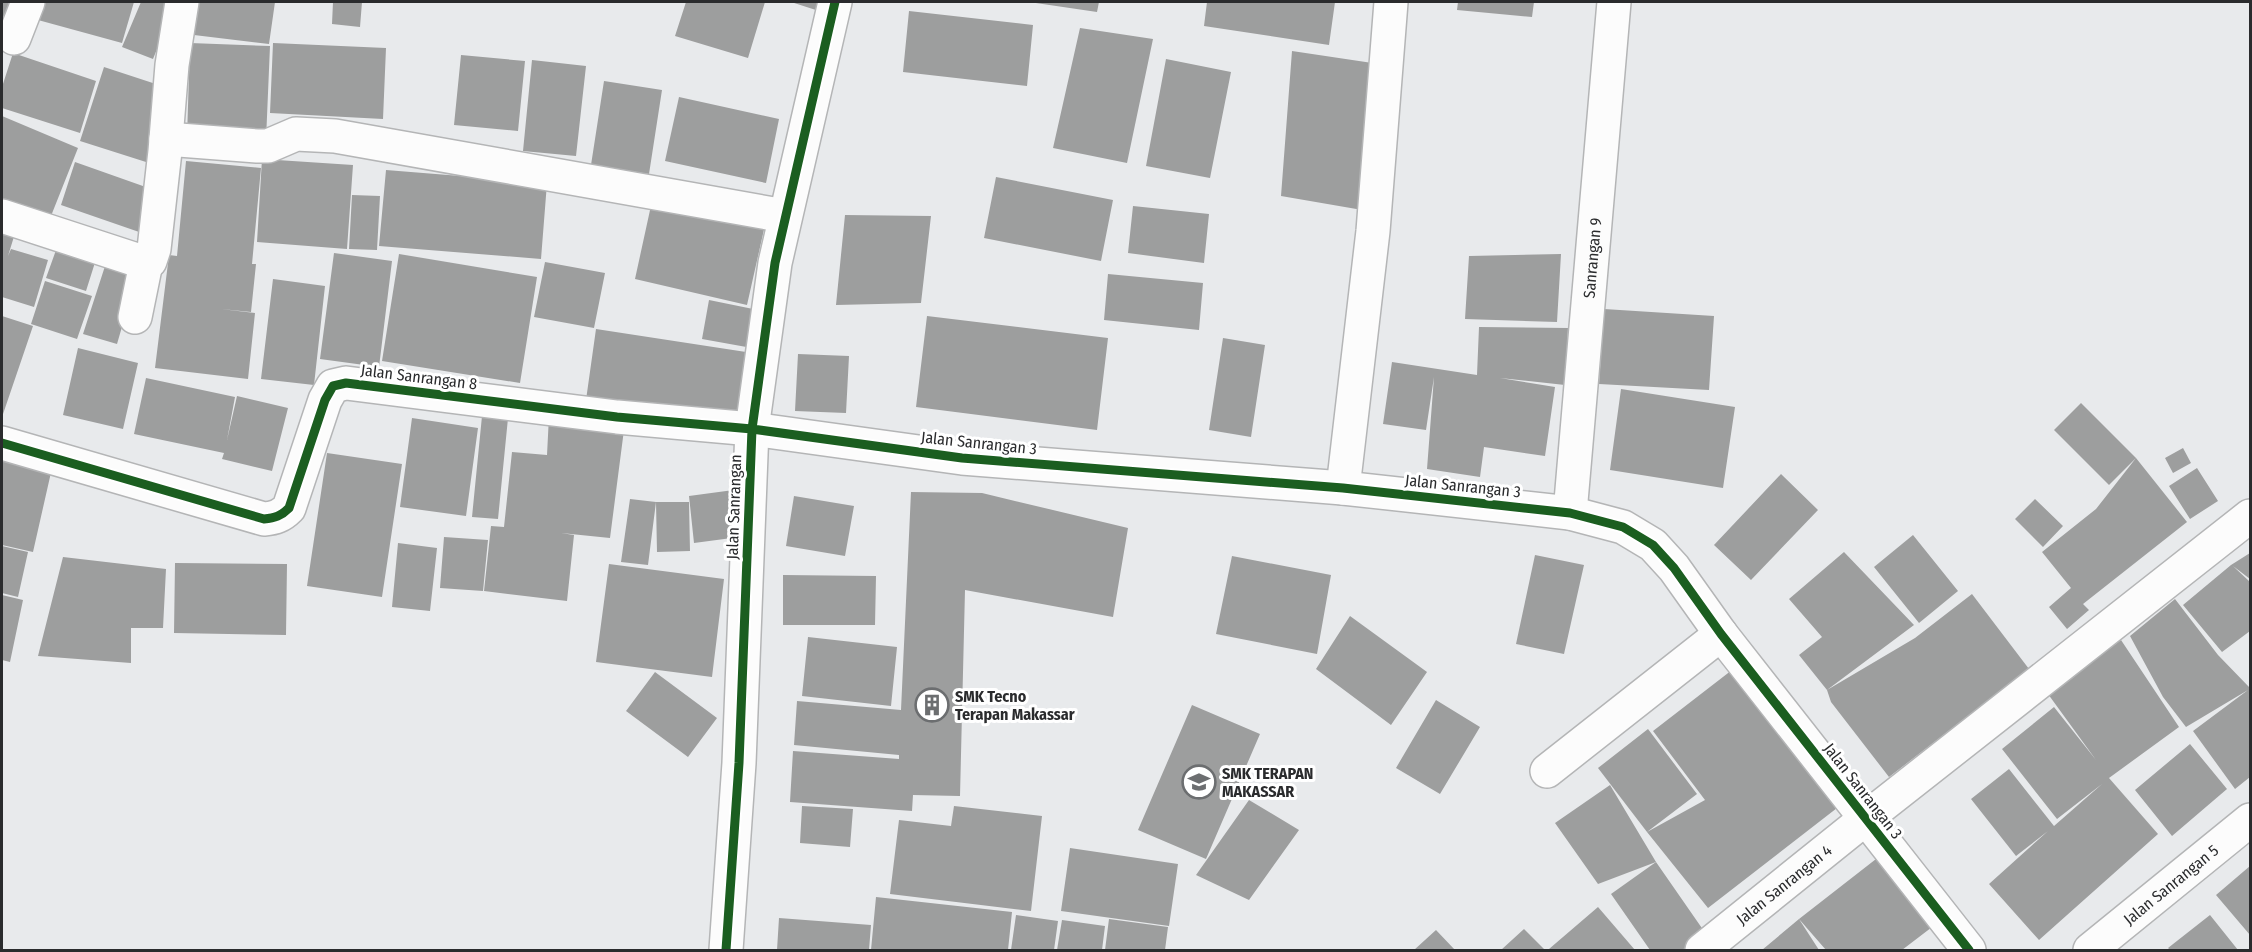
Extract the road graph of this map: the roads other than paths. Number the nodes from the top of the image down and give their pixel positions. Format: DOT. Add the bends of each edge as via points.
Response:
graph roads {
  1 [pos="28,2"];
  2 [pos="182,2"];
  3 [pos="835,2"];
  4 [pos="1391,2"];
  5 [pos="1614,2"];
  6 [pos="14,38"];
  7 [pos="166,139"];
  8 [pos="2,216"];
  9 [pos="785,216"];
  10 [pos="146,263"];
  11 [pos="135,317"];
  12 [pos="752,429"];
  13 [pos="2,443"];
  14 [pos="1343,488"];
  15 [pos="1570,513"];
  16 [pos="2250,516"];
  17 [pos="1721,634"];
  18 [pos="1547,771"];
  19 [pos="1865,819"];
  20 [pos="2250,820"];
  21 [pos="726,951"];
  22 [pos="1702,951"];
  23 [pos="1969,951"];
  24 [pos="2090,951"];
  1 -- 6 [label="street"];
  2 -- 7 [label="street"];
  3 -- 9 [label="street, Jalan Sanrangan"];
  4 -- 14 [label="street" via="1372,231"];
  5 -- 15 [label="street, Sanrangan 9"];
  7 -- 9 [label="street" via="268,146 296,134 335,136"];
  7 -- 10 [label="street" via="154,249"];
  8 -- 10 [label="street"];
  9 -- 12 [label="street, Jalan Sanrangan"];
  10 -- 11 [label="street"];
  12 -- 13 [label="street, Jalan Sanrangan 8" via="617,417 346,383 333,386 325,400 289,508 282,516 264,519"];
  12 -- 14 [label="street, Jalan Sanrangan 3" via="962,458"];
  12 -- 21 [label="street, Jalan Sanrangan" via="739,763"];
  14 -- 15 [label="street, Jalan Sanrangan 3"];
  15 -- 17 [label="street, Jalan Sanrangan 3" via="1623,527 1653,545"];
  16 -- 19 [label="street, Jalan Sanrangan 4"];
  17 -- 18 [label="street"];
  17 -- 19 [label="street, Jalan Sanrangan 3"];
  19 -- 22 [label="street, Jalan Sanrangan 4"];
  19 -- 23 [label="street, Jalan Sanrangan 3"];
  20 -- 24 [label="street, Jalan Sanrangan 5"];
}
